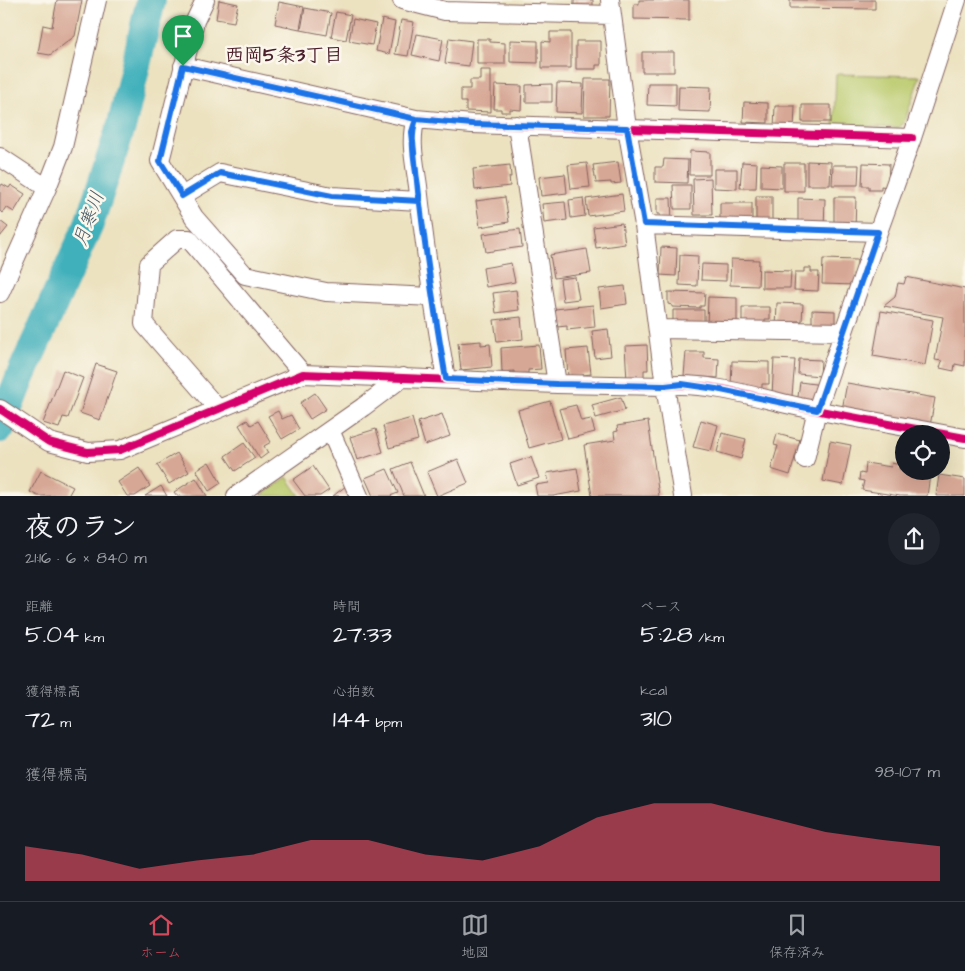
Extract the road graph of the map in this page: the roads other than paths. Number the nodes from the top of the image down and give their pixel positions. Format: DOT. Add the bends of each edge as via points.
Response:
graph roads {
  1 [pos="97,0"];
  2 [pos="205,0"];
  3 [pos="402,0"];
  4 [pos="957,0"];
  5 [pos="497,7"];
  6 [pos="611,8"];
  7 [pos="183,66"];
  8 [pos="416,119"];
  9 [pos="517,125"];
  10 [pos="627,128"];
  11 [pos="912,138"];
  12 [pos="0,157"];
  13 [pos="47,188"];
  14 [pos="182,196"];
  15 [pos="419,201"];
  16 [pos="644,224"];
  17 [pos="878,232"];
  18 [pos="0,293"];
  19 [pos="432,297"];
  20 [pos="658,329"];
  21 [pos="844,332"];
  22 [pos="303,374"];
  23 [pos="403,377"];
  24 [pos="446,379"];
  25 [pos="557,384"];
  26 [pos="665,386"];
  27 [pos="0,409"];
  28 [pos="218,409"];
  29 [pos="817,410"];
  30 [pos="330,430"];
  31 [pos="965,438"];
  32 [pos="805,459"];
  33 [pos="236,496"];
  34 [pos="359,496"];
  35 [pos="683,496"];
  1 -- 13 [label="street" via="63,147"];
  2 -- 7 [label="street" via="195,21"];
  3 -- 5 [label="street" via="445,11"];
  4 -- 11 [label="street"];
  5 -- 6 [label="street"];
  6 -- 10 [label="street"];
  7 -- 8 [label="street"];
  7 -- 14 [label="street" via="160,161"];
  8 -- 9 [label="street"];
  8 -- 15 [label="street" via="412,132"];
  9 -- 10 [label="street"];
  9 -- 25 [label="street"];
  10 -- 11 [label="street"];
  10 -- 16 [label="street"];
  11 -- 17 [label="street"];
  12 -- 13 [label="street"];
  13 -- 18 [label="street"];
  14 -- 15 [label="street" via="220,173 332,196"];
  14 -- 19 [label="street" via="194,217 245,275 326,292"];
  15 -- 19 [label="street"];
  16 -- 17 [label="street"];
  16 -- 20 [label="street"];
  17 -- 21 [label="street"];
  19 -- 24 [label="street"];
  20 -- 21 [label="street"];
  20 -- 26 [label="street"];
  21 -- 29 [label="street"];
  22 -- 23 [label="street"];
  22 -- 28 [label="street"];
  22 -- 28 [label="street" via="189,239 177,238 149,264 144,324"];
  23 -- 24 [label="street"];
  23 -- 30 [label="street"];
  24 -- 25 [label="street"];
  25 -- 26 [label="street"];
  26 -- 29 [label="street" via="682,384 716,389"];
  26 -- 35 [label="street"];
  27 -- 28 [label="street" via="49,442 88,452 120,450"];
  29 -- 31 [label="street"];
  29 -- 32 [label="street"];
  30 -- 33 [label="street"];
  30 -- 34 [label="street"];
}
